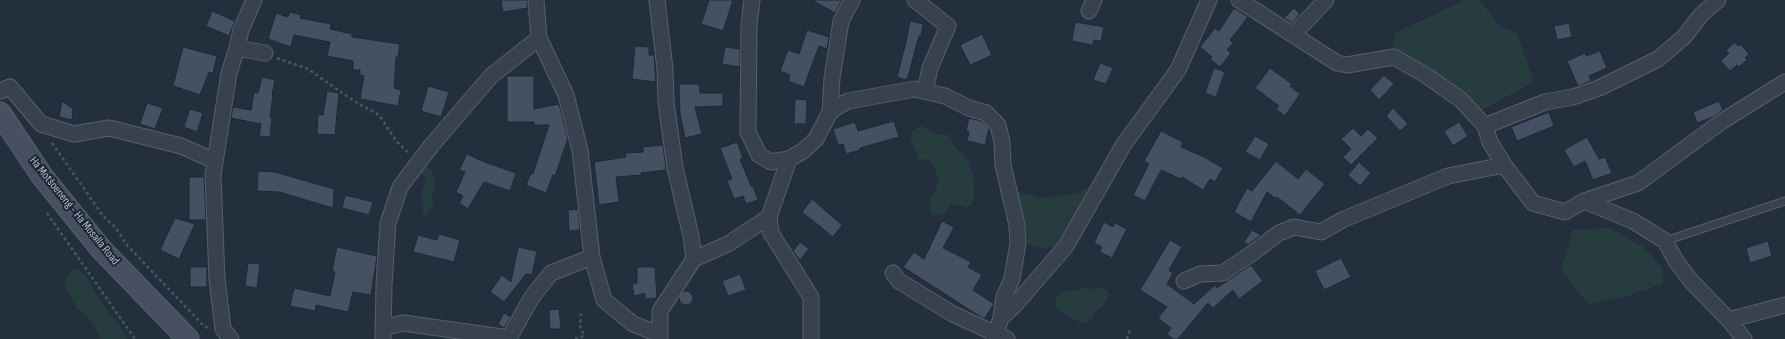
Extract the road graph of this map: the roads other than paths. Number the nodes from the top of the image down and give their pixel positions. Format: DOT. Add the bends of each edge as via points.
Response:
graph roads {
  1 [pos="254,0"];
  2 [pos="536,0"];
  3 [pos="657,0"];
  4 [pos="752,0"];
  5 [pos="852,0"];
  6 [pos="915,0"];
  7 [pos="1209,0"];
  8 [pos="1239,0"];
  9 [pos="1326,0"];
  10 [pos="1718,0"];
  11 [pos="1293,35"];
  12 [pos="539,38"];
  13 [pos="237,48"];
  14 [pos="265,53"];
  15 [pos="1785,82"];
  16 [pos="0,91"];
  17 [pos="925,92"];
  18 [pos="830,112"];
  19 [pos="0,113"];
  20 [pos="1485,126"];
  21 [pos="789,159"];
  22 [pos="215,161"];
  23 [pos="1504,165"];
  24 [pos="1584,201"];
  25 [pos="1785,201"];
  26 [pos="769,217"];
  27 [pos="1665,241"];
  28 [pos="592,257"];
  29 [pos="694,259"];
  30 [pos="893,274"];
  31 [pos="1184,281"];
  32 [pos="1785,305"];
  33 [pos="1001,318"];
  34 [pos="1729,320"];
  35 [pos="383,333"];
  36 [pos="229,336"];
  37 [pos="659,336"];
  38 [pos="999,337"];
  39 [pos="188,339"];
  40 [pos="811,339"];
  41 [pos="1744,339"];
  1 -- 13 [label="street" via="241,30"];
  2 -- 12 [label="street"];
  3 -- 29 [label="street" via="675,168"];
  4 -- 21 [label="street" via="749,25 748,132 759,155 771,162"];
  5 -- 18 [label="street" via="841,21 832,78"];
  6 -- 17 [label="street" via="948,26 930,68"];
  7 -- 33 [label="street" via="1178,70 1124,144 1066,246"];
  8 -- 11 [label="street"];
  9 -- 11 [label="street"];
  10 -- 20 [label="street" via="1700,16 1684,37 1658,59 1599,88 1573,97 1545,102"];
  11 -- 20 [label="street" via="1337,63 1347,65 1394,57 1446,88"];
  12 -- 28 [label="street" via="566,95 580,150"];
  12 -- 35 [label="street" via="491,76 400,187 388,223"];
  13 -- 14 [label="street"];
  13 -- 22 [label="street" via="229,73"];
  15 -- 24 [label="street" via="1721,122 1638,183"];
  16 -- 22 [label="street" via="10,87 41,124 74,134 109,128 181,146"];
  17 -- 18 [label="street" via="915,89 848,101"];
  17 -- 33 [label="street" via="945,96 986,113 998,125 1018,243 1012,279 1004,297"];
  18 -- 21 [label="street" via="816,139"];
  19 -- 39 [label="main road, Ha Motšoeneng - Ha Mosalla Road" via="42,176 101,249"];
  20 -- 23 [label="street" via="1490,142"];
  21 -- 26 [label="street"];
  22 -- 36 [label="street" via="213,175 217,279 223,329"];
  23 -- 24 [label="street" via="1534,203 1565,212"];
  23 -- 31 [label="street" via="1448,176 1342,220 1322,232 1294,227 1279,233 1223,273 1200,274"];
  24 -- 27 [label="street" via="1633,221"];
  25 -- 27 [label="lane"];
  26 -- 29 [label="street" via="728,244"];
  26 -- 40 [label="street" via="771,233 811,297"];
  27 -- 34 [label="street" via="1691,281"];
  28 -- 35 [label="street" via="551,273 532,297 509,338 403,323"];
  28 -- 37 [label="street" via="604,300 634,324"];
  29 -- 37 [label="street" via="660,311"];
  30 -- 38 [label="street" via="899,281 953,314"];
  32 -- 34 [label="street"];
  33 -- 38 [label="street"];
  34 -- 41 [label="street"];
}
